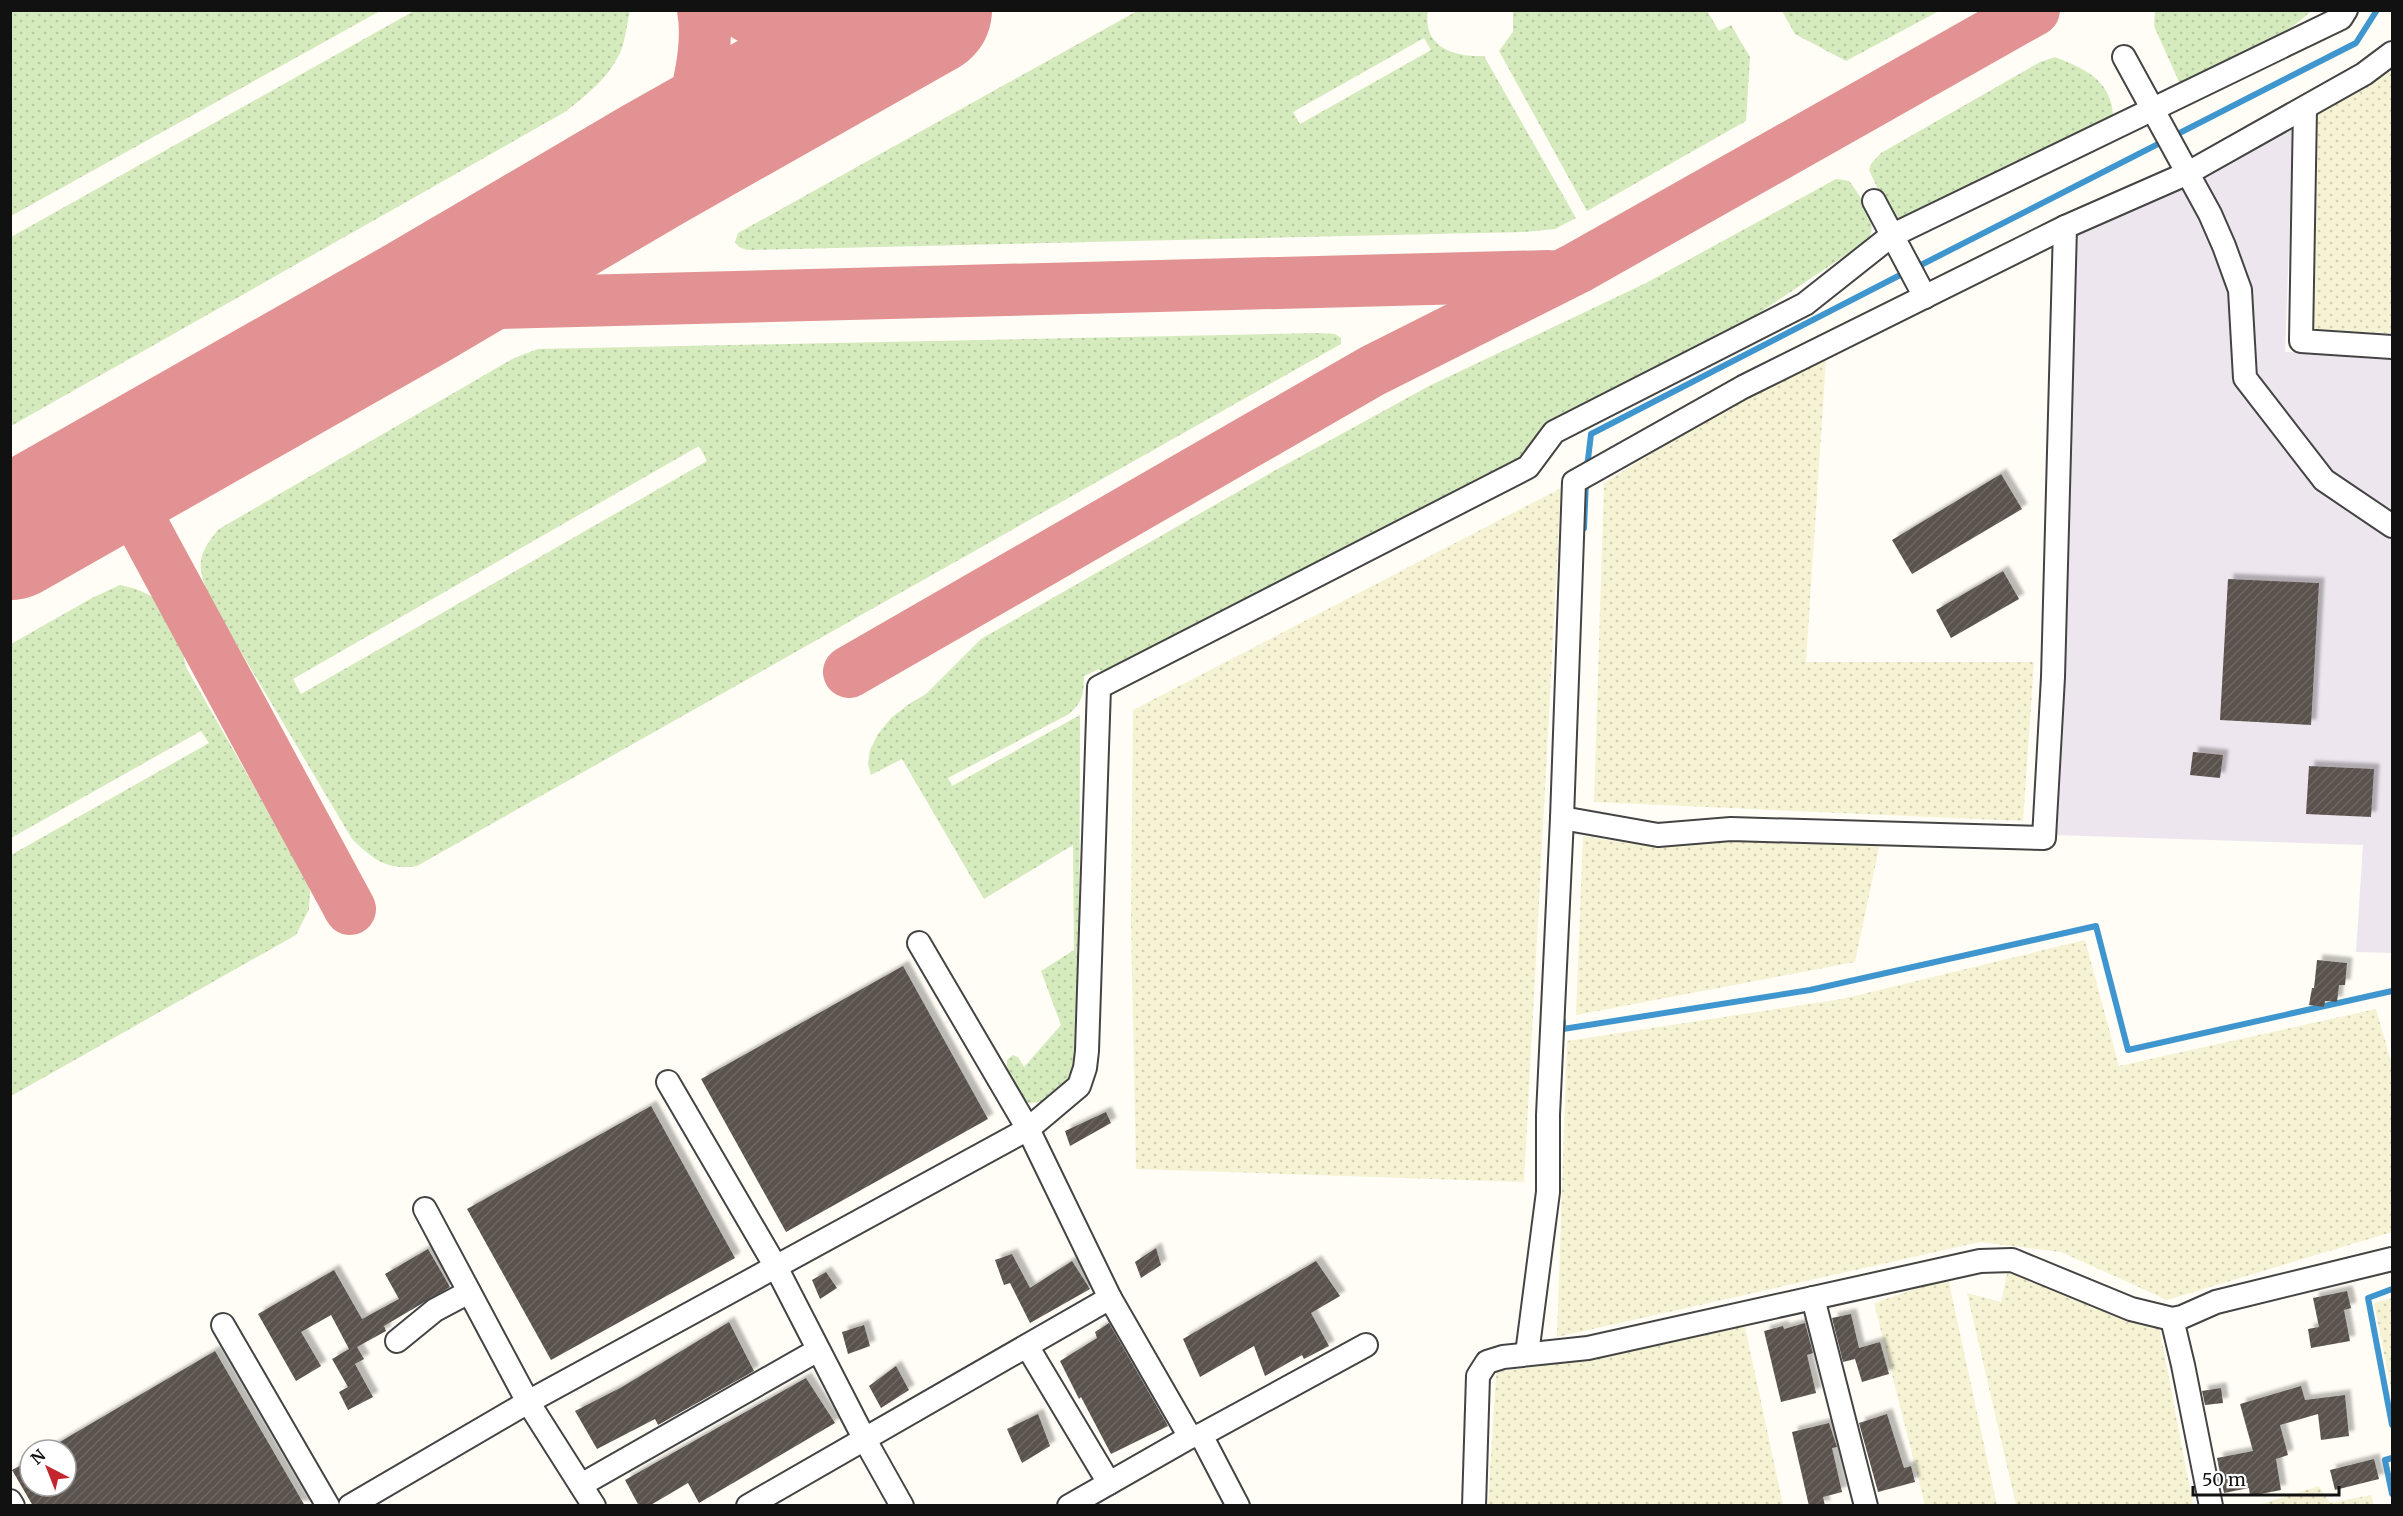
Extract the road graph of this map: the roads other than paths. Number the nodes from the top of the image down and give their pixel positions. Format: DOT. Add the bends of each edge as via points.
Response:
graph roads {
  1 [pos="2346,10"];
  2 [pos="2392,53"];
  3 [pos="2124,57"];
  4 [pos="2305,108"];
  5 [pos="2153,110"];
  6 [pos="2188,173"];
  7 [pos="1874,201"];
  8 [pos="2065,226"];
  9 [pos="1891,236"];
  10 [pos="1915,279"];
  11 [pos="2392,347"];
  12 [pos="2392,526"];
  13 [pos="1562,818"];
  14 [pos="919,944"];
  15 [pos="668,1082"];
  16 [pos="1028,1129"];
  17 [pos="425,1209"];
  18 [pos="2392,1259"];
  19 [pos="776,1267"];
  20 [pos="469,1292"];
  21 [pos="1813,1298"];
  22 [pos="1110,1299"];
  23 [pos="2172,1318"];
  24 [pos="223,1325"];
  25 [pos="397,1341"];
  26 [pos="1366,1345"];
  27 [pos="1027,1346"];
  28 [pos="818,1350"];
  29 [pos="1527,1354"];
  30 [pos="528,1402"];
  31 [pos="1195,1436"];
  32 [pos="865,1440"];
  33 [pos="1109,1483"];
  34 [pos="581,1485"];
  35 [pos="10,1501"];
  36 [pos="13,1506"];
  37 [pos="328,1506"];
  38 [pos="350,1506"];
  39 [pos="594,1506"];
  40 [pos="748,1506"];
  41 [pos="902,1506"];
  42 [pos="1069,1506"];
  43 [pos="1238,1506"];
  44 [pos="1474,1506"];
  45 [pos="1866,1506"];
  46 [pos="2211,1506"];
  1 -- 5 [label="street" via="2341,18"];
  2 -- 4 [label="street"];
  3 -- 5 [label="street"];
  4 -- 6 [label="street"];
  4 -- 11 [label="street" via="2301,340"];
  5 -- 6 [label="street"];
  5 -- 9 [label="street"];
  6 -- 8 [label="street"];
  6 -- 12 [label="street" via="2210,213 2240,290 2245,378 2324,480"];
  7 -- 9 [label="street"];
  8 -- 10 [label="street"];
  8 -- 13 [label="street" via="2053,677 2044,838 1731,829 1658,835"];
  9 -- 10 [label="street"];
  9 -- 16 [label="street" via="1805,304 1554,432 1528,467 1099,687 1085,1068 1079,1086"];
  10 -- 13 [label="street" via="1743,387 1574,482"];
  13 -- 29 [label="street" via="1548,1192"];
  14 -- 16 [label="street"];
  15 -- 19 [label="street"];
  16 -- 19 [label="street"];
  16 -- 22 [label="street"];
  17 -- 20 [label="street"];
  18 -- 23 [label="street" via="2216,1302"];
  19 -- 28 [label="street"];
  19 -- 30 [label="street"];
  20 -- 25 [label="street" via="435,1310"];
  20 -- 30 [label="street"];
  21 -- 23 [label="street" via="1980,1261 2012,1260 2132,1309"];
  21 -- 29 [label="street" via="1588,1348"];
  21 -- 45 [label="street"];
  22 -- 27 [label="street"];
  22 -- 31 [label="street"];
  23 -- 46 [label="street"];
  24 -- 37 [label="street"];
  26 -- 31 [label="street"];
  27 -- 32 [label="street"];
  27 -- 33 [label="street"];
  28 -- 32 [label="street"];
  28 -- 34 [label="street"];
  29 -- 44 [label="street" via="1487,1362 1478,1376"];
  30 -- 34 [label="street"];
  30 -- 38 [label="street"];
  31 -- 33 [label="street"];
  31 -- 43 [label="street"];
  32 -- 40 [label="street"];
  32 -- 41 [label="street"];
  33 -- 42 [label="street"];
  34 -- 39 [label="street"];
  35 -- 36 [label="street"];
}
